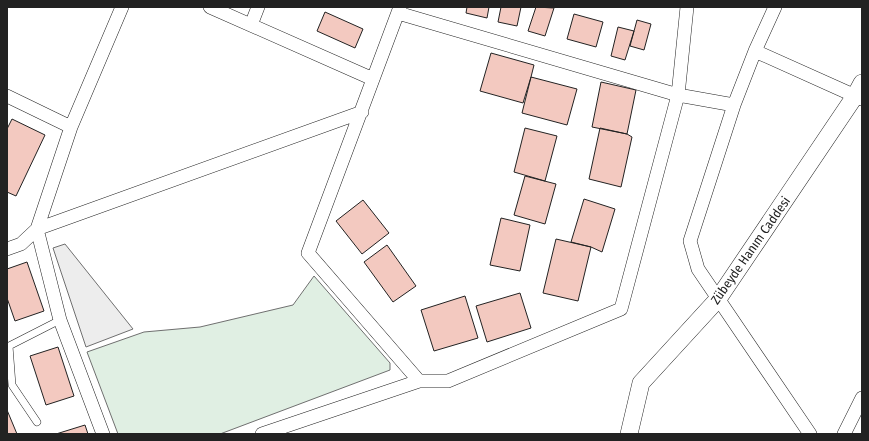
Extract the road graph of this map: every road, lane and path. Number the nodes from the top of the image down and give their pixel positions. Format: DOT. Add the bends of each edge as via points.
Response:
graph roads {
  1 [pos="122,7"];
  2 [pos="210,7"];
  3 [pos="258,7"];
  4 [pos="687,7"];
  5 [pos="774,7"];
  6 [pos="399,10"];
  7 [pos="251,25"];
  8 [pos="754,51"];
  9 [pos="372,79"];
  10 [pos="860,93"];
  11 [pos="678,95"];
  12 [pos="7,96"];
  13 [pos="734,105"];
  14 [pos="362,112"];
  15 [pos="71,127"];
  16 [pos="37,229"];
  17 [pos="7,237"];
  18 [pos="21,244"];
  19 [pos="7,249"];
  20 [pos="718,299"];
  21 [pos="60,320"];
  22 [pos="419,381"];
  23 [pos="10,385"];
  24 [pos="861,405"];
  25 [pos="37,422"];
  26 [pos="103,434"];
  27 [pos="262,434"];
  28 [pos="629,434"];
  29 [pos="810,434"];
  30 [pos="844,434"];
  1 -- 15 [label="street"];
  2 -- 7 [label="street"];
  3 -- 7 [label="street"];
  4 -- 11 [label="street"];
  5 -- 8 [label="street"];
  6 -- 9 [label="street"];
  6 -- 11 [label="street"];
  7 -- 9 [label="street"];
  8 -- 10 [label="street"];
  8 -- 13 [label="street"];
  9 -- 14 [label="street"];
  10 -- 20 [label="street, Zübeyde Hanım Caddesi"];
  11 -- 13 [label="street"];
  11 -- 22 [label="street" via="621,309 448,382"];
  12 -- 15 [label="street"];
  13 -- 20 [label="street" via="690,241 698,269"];
  14 -- 16 [label="street"];
  14 -- 22 [label="street" via="308,253"];
  15 -- 16 [label="street"];
  16 -- 18 [label="street"];
  16 -- 21 [label="street"];
  17 -- 18 [label="street"];
  18 -- 19 [label="street"];
  20 -- 28 [label="street, Zübeyde Hanım Caddesi" via="641,382"];
  20 -- 29 [label="street"];
  21 -- 23 [label="lane" via="9,346"];
  21 -- 26 [label="street"];
  22 -- 27 [label="street"];
  23 -- 25 [label="lane"];
  24 -- 30 [label="street"];
}
